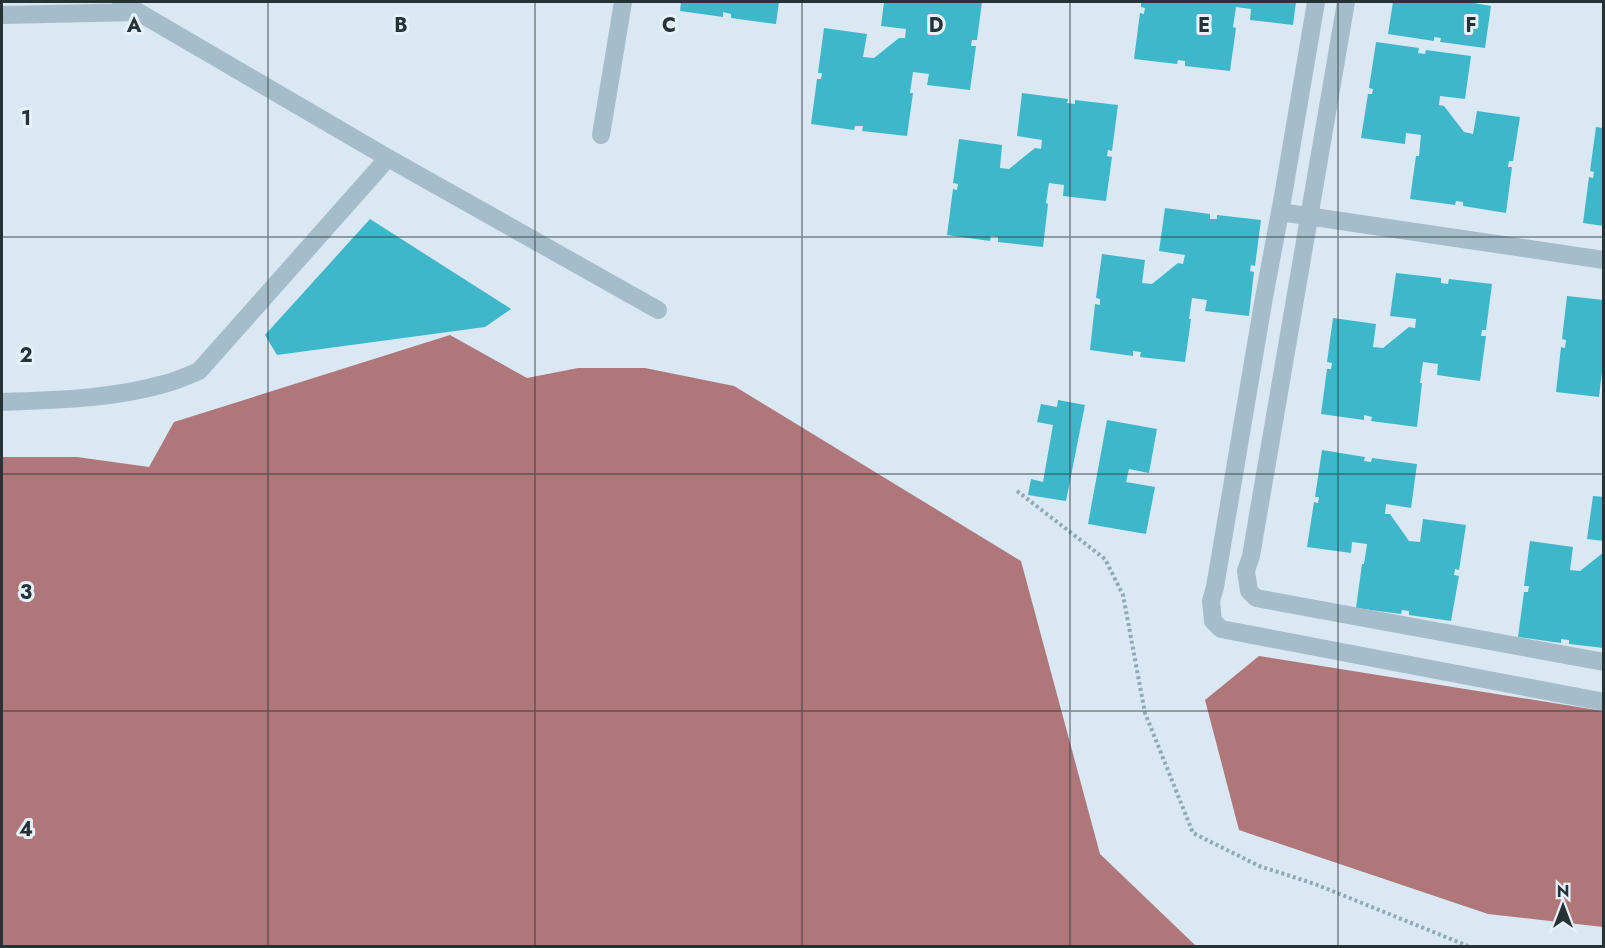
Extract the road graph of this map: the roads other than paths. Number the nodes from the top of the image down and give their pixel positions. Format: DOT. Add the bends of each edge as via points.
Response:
graph roads {
  1 [pos="121,2"];
  2 [pos="623,2"];
  3 [pos="1316,2"];
  4 [pos="1346,2"];
  5 [pos="138,12"];
  6 [pos="2,15"];
  7 [pos="601,135"];
  8 [pos="388,158"];
  9 [pos="1280,212"];
  10 [pos="1308,216"];
  11 [pos="1604,260"];
  12 [pos="658,310"];
  13 [pos="2,402"];
  14 [pos="1604,662"];
  15 [pos="1604,702"];
  1 -- 5 [label="street"];
  2 -- 7 [label="street"];
  3 -- 9 [label="street"];
  4 -- 10 [label="street"];
  5 -- 6 [label="street"];
  5 -- 8 [label="street"];
  8 -- 12 [label="street"];
  8 -- 13 [label="street" via="199,371 122,394"];
  9 -- 10 [label="street"];
  9 -- 15 [label="street" via="1211,601 1213,621 1221,629"];
  10 -- 11 [label="street"];
  10 -- 14 [label="street" via="1246,570 1249,591 1256,598"];
}
